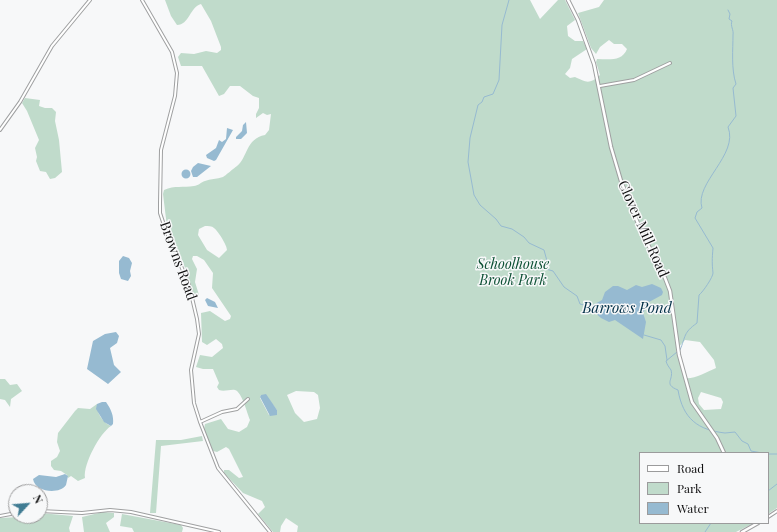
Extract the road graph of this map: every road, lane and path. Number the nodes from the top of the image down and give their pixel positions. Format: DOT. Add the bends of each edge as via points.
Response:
graph roads {
  1 [pos="90,0"];
  2 [pos="142,0"];
  3 [pos="568,0"];
  4 [pos="670,63"];
  5 [pos="600,86"];
  6 [pos="0,130"];
  7 [pos="248,398"];
  8 [pos="200,422"];
  9 [pos="723,452"];
  10 [pos="48,511"];
  11 [pos="756,524"];
  12 [pos="219,532"];
  13 [pos="270,532"];
  14 [pos="742,532"];
  1 -- 6 [label="street" via="52,46 20,102"];
  2 -- 8 [label="street, Browns Road" via="172,52 176,73 175,96 161,150 160,213 190,285 197,320 199,334 191,370 194,403"];
  3 -- 5 [label="street, Clover Mill Road"];
  4 -- 5 [label="street" via="634,80"];
  5 -- 9 [label="street, Clover Mill Road" via="611,147 621,181 670,291 679,355 692,402"];
  7 -- 8 [label="street" via="237,409 222,412"];
  8 -- 13 [label="street, Browns Road" via="218,468"];
  10 -- 12 [label="street" via="132,512"];
  11 -- 14 [label="street"];
}
